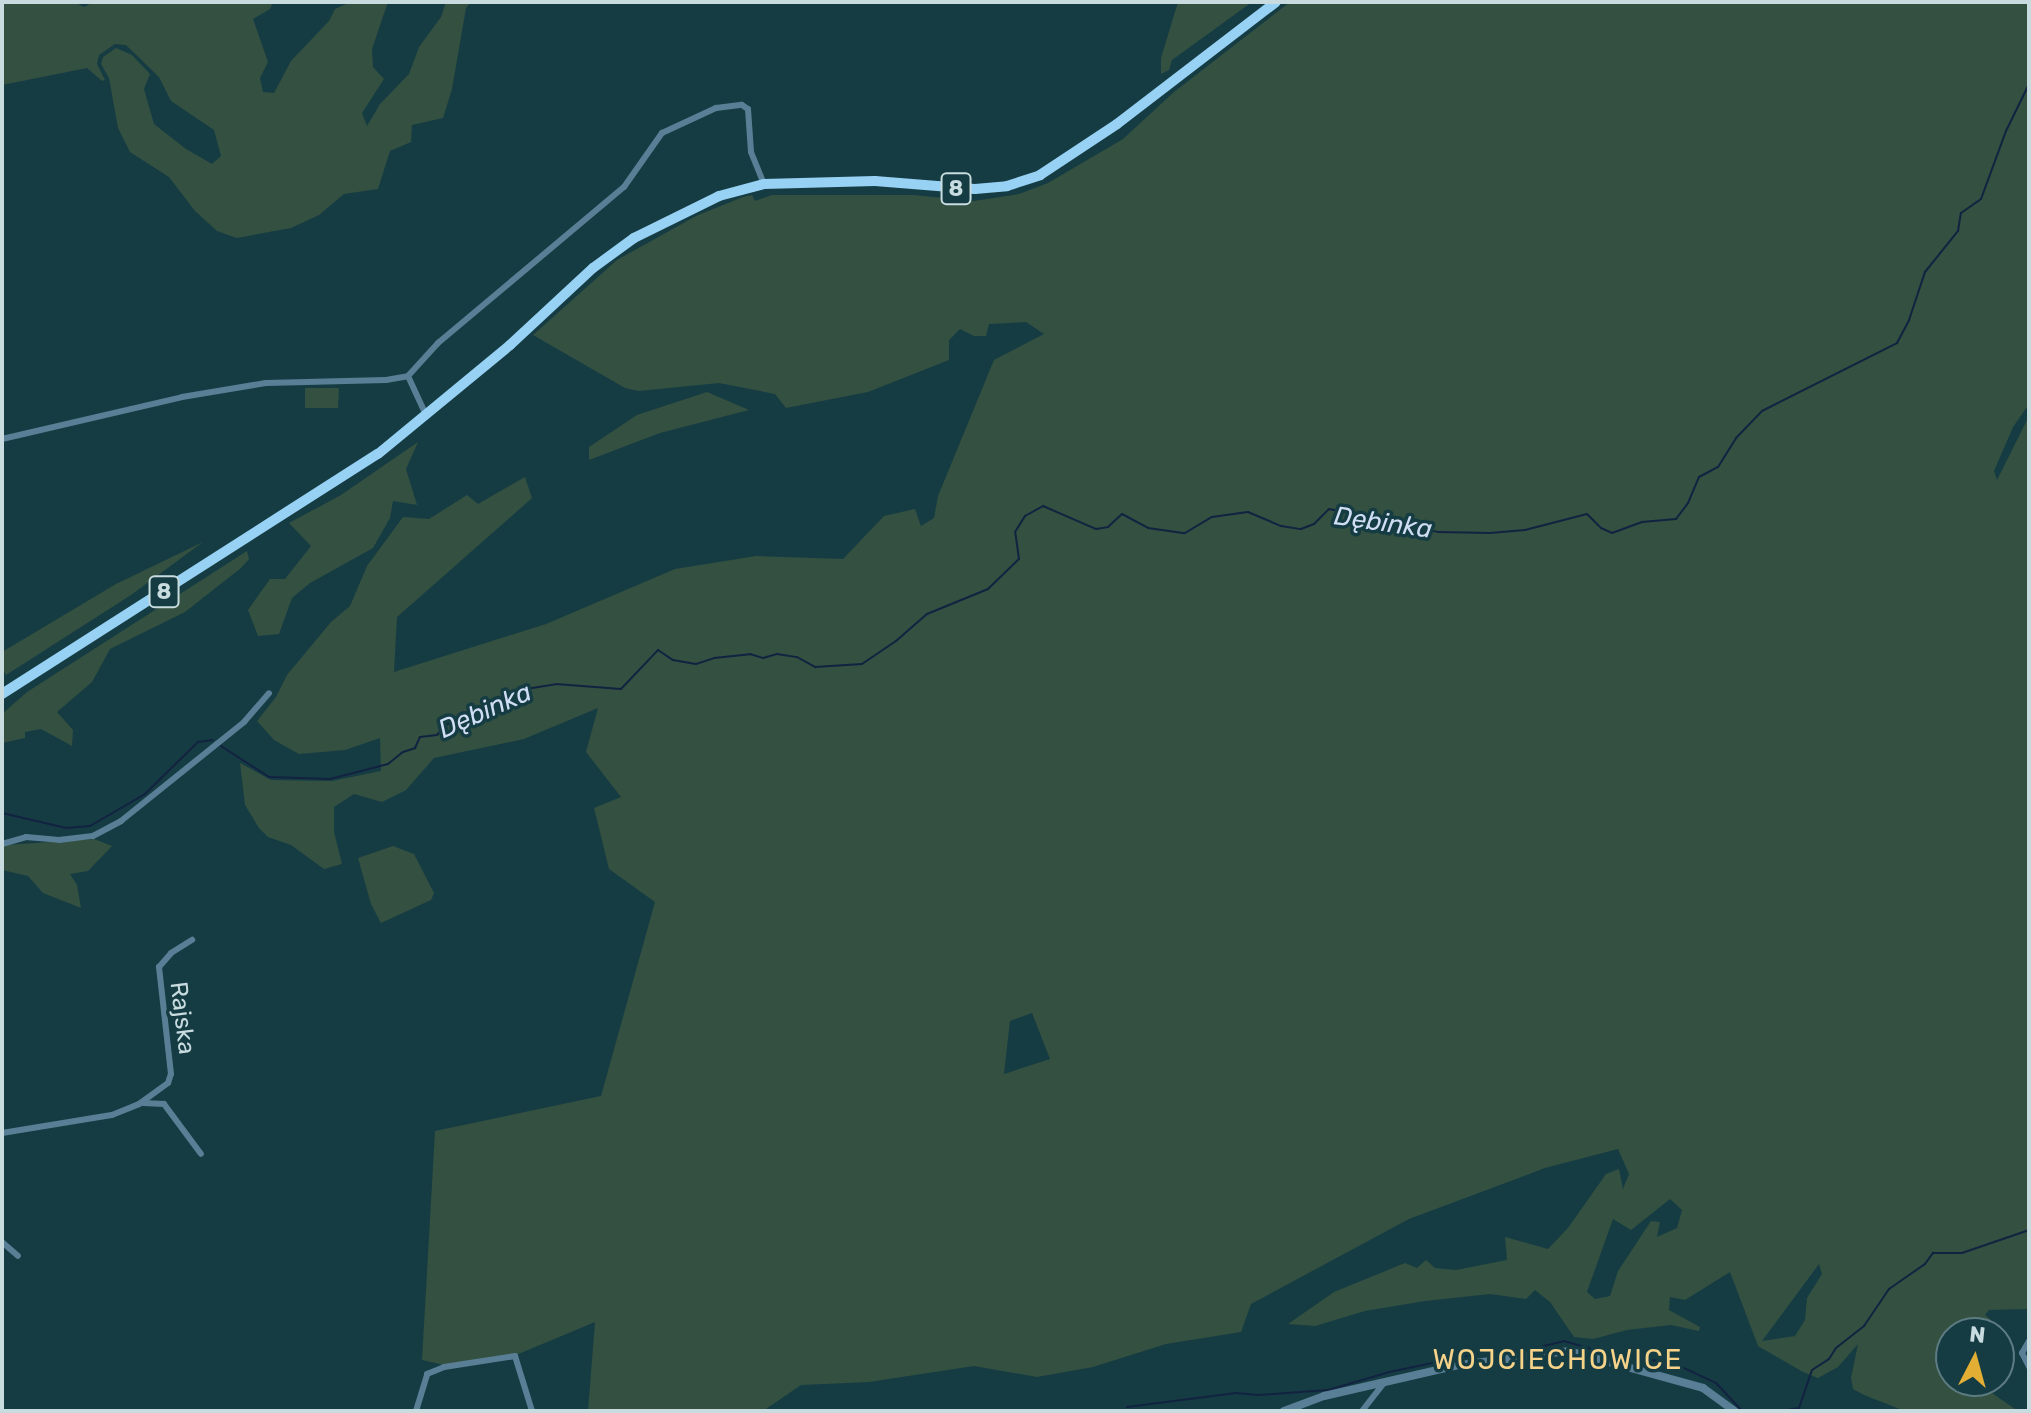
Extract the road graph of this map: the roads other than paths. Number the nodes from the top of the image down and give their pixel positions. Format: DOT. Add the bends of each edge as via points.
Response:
graph roads {
  1 [pos="1276,2"];
  2 [pos="764,184"];
  3 [pos="408,376"];
  4 [pos="427,415"];
  5 [pos="2,439"];
  6 [pos="269,693"];
  7 [pos="2,694"];
  8 [pos="2,844"];
  9 [pos="192,940"];
  10 [pos="139,1104"];
  11 [pos="2,1133"];
  12 [pos="201,1154"];
  13 [pos="2,1242"];
  14 [pos="18,1256"];
  15 [pos="2029,1341"];
  16 [pos="2029,1367"];
  17 [pos="1385,1382"];
  18 [pos="416,1411"];
  19 [pos="532,1411"];
  20 [pos="1284,1411"];
  21 [pos="1362,1411"];
  22 [pos="1735,1411"];
  1 -- 2 [label="highway, 8" via="1083,148 1052,169 1017,183 975,189 875,181"];
  2 -- 3 [label="street" via="751,152 745,107 730,104 677,124 654,141 624,187 438,343"];
  2 -- 4 [label="highway, 8" via="719,196 611,253"];
  3 -- 4 [label="street"];
  3 -- 5 [label="street" via="266,383"];
  4 -- 7 [label="highway, 8" via="339,482"];
  6 -- 8 [label="street" via="244,722 121,821 93,836 26,837"];
  9 -- 10 [label="street, Rajska" via="159,967 171,1074 168,1083"];
  10 -- 11 [label="street, Rajska" via="112,1115"];
  10 -- 12 [label="street" via="164,1104"];
  13 -- 14 [label="street"];
  15 -- 16 [label="street" via="2022,1353"];
  17 -- 20 [label="street"];
  17 -- 21 [label="street"];
  17 -- 22 [label="street" via="1488,1360 1569,1351 1703,1388"];
  18 -- 19 [label="street" via="427,1374 515,1356"];
}
